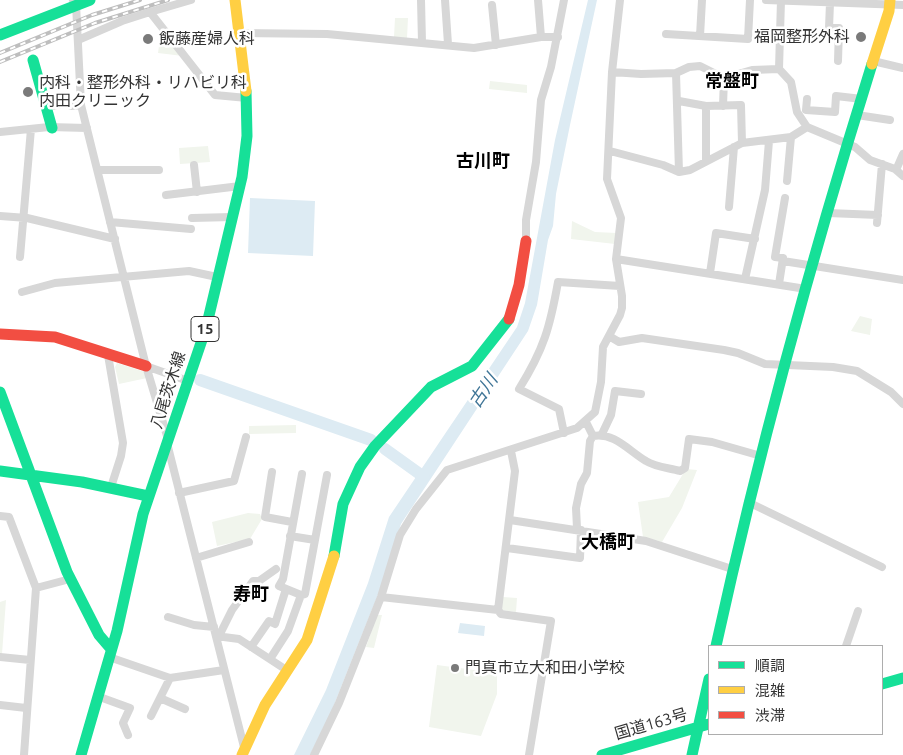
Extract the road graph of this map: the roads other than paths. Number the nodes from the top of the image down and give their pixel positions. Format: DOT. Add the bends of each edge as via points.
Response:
graph roads {
  1 [pos="90,0"];
  2 [pos="191,0"];
  3 [pos="235,0"];
  4 [pos="420,0"];
  5 [pos="445,0"];
  6 [pos="538,0"];
  7 [pos="564,0"];
  8 [pos="620,0"];
  9 [pos="702,0"];
  10 [pos="750,0"];
  11 [pos="766,0"];
  12 [pos="781,0"];
  13 [pos="74,2"];
  14 [pos="830,2"];
  15 [pos="890,2"];
  16 [pos="492,5"];
  17 [pos="903,5"];
  18 [pos="150,12"];
  19 [pos="239,33"];
  20 [pos="666,34"];
  21 [pos="0,35"];
  22 [pos="700,36"];
  23 [pos="541,37"];
  24 [pos="558,38"];
  25 [pos="78,40"];
  26 [pos="422,42"];
  27 [pos="448,44"];
  28 [pos="496,45"];
  29 [pos="33,60"];
  30 [pos="838,61"];
  31 [pos="873,61"];
  32 [pos="903,68"];
  33 [pos="779,69"];
  34 [pos="612,72"];
  35 [pos="676,73"];
  36 [pos="724,78"];
  37 [pos="247,98"];
  38 [pos="807,99"];
  39 [pos="862,100"];
  40 [pos="679,101"];
  41 [pos="81,105"];
  42 [pos="706,106"];
  43 [pos="722,106"];
  44 [pos="47,108"];
  45 [pos="857,115"];
  46 [pos="890,120"];
  47 [pos="52,128"];
  48 [pos="87,128"];
  49 [pos="807,128"];
  50 [pos="31,129"];
  51 [pos="0,132"];
  52 [pos="791,136"];
  53 [pos="769,141"];
  54 [pos="848,144"];
  55 [pos="738,145"];
  56 [pos="610,151"];
  57 [pos="903,154"];
  58 [pos="706,161"];
  59 [pos="882,164"];
  60 [pos="194,165"];
  61 [pos="98,170"];
  62 [pos="159,170"];
  63 [pos="896,170"];
  64 [pos="679,172"];
  65 [pos="903,176"];
  66 [pos="787,181"];
  67 [pos="240,186"];
  68 [pos="198,192"];
  69 [pos="166,195"];
  70 [pos="785,198"];
  71 [pos="729,207"];
  72 [pos="828,213"];
  73 [pos="878,215"];
  74 [pos="0,216"];
  75 [pos="232,216"];
  76 [pos="24,218"];
  77 [pos="192,218"];
  78 [pos="110,222"];
  79 [pos="877,224"];
  80 [pos="191,229"];
  81 [pos="115,239"];
  82 [pos="754,239"];
  83 [pos="526,241"];
  84 [pos="20,257"];
  85 [pos="616,259"];
  86 [pos="783,261"];
  87 [pos="812,267"];
  88 [pos="710,273"];
  89 [pos="124,276"];
  90 [pos="217,277"];
  91 [pos="745,278"];
  92 [pos="903,280"];
  93 [pos="778,284"];
  94 [pos="620,286"];
  95 [pos="806,289"];
  96 [pos="22,292"];
  97 [pos="0,334"];
  98 [pos="609,336"];
  99 [pos="108,355"];
  100 [pos="783,365"];
  101 [pos="146,366"];
  102 [pos="188,381"];
  103 [pos="0,392"];
  104 [pos="641,394"];
  105 [pos="903,404"];
  106 [pos="586,422"];
  107 [pos="564,433"];
  108 [pos="598,435"];
  109 [pos="246,437"];
  110 [pos="168,443"];
  111 [pos="511,451"];
  112 [pos="760,456"];
  113 [pos="0,471"];
  114 [pos="272,472"];
  115 [pos="302,474"];
  116 [pos="31,475"];
  117 [pos="327,475"];
  118 [pos="111,487"];
  119 [pos="179,493"];
  120 [pos="148,496"];
  121 [pos="748,502"];
  122 [pos="0,516"];
  123 [pos="510,520"];
  124 [pos="292,522"];
  125 [pos="579,529"];
  126 [pos="290,536"];
  127 [pos="315,540"];
  128 [pos="249,542"];
  129 [pos="507,548"];
  130 [pos="196,558"];
  131 [pos="882,567"];
  132 [pos="276,569"];
  133 [pos="732,569"];
  134 [pos="70,579"];
  135 [pos="36,588"];
  136 [pos="286,589"];
  137 [pos="301,595"];
  138 [pos="381,597"];
  139 [pos="498,610"];
  140 [pos="858,611"];
  141 [pos="168,617"];
  142 [pos="214,627"];
  143 [pos="218,636"];
  144 [pos="716,645"];
  145 [pos="846,645"];
  146 [pos="251,647"];
  147 [pos="110,653"];
  148 [pos="0,657"];
  149 [pos="270,659"];
  150 [pos="30,660"];
  151 [pos="224,670"];
  152 [pos="288,671"];
  153 [pos="903,671"];
  154 [pos="883,677"];
  155 [pos="170,678"];
  156 [pos="903,678"];
  157 [pos="883,684"];
  158 [pos="708,689"];
  159 [pos="97,696"];
  160 [pos="160,698"];
  161 [pos="0,705"];
  162 [pos="26,708"];
  163 [pos="185,708"];
  164 [pos="151,716"];
  165 [pos="704,729"];
  166 [pos="128,735"];
  167 [pos="243,751"];
  168 [pos="24,755"];
  169 [pos="81,755"];
  170 [pos="314,755"];
  171 [pos="529,755"];
  172 [pos="602,755"];
  173 [pos="627,755"];
  174 [pos="692,755"];
  1 -- 13 [label="main road"];
  2 -- 18 [label="street"];
  3 -- 19 [label="main road, 八尾茨木線 / 15"];
  4 -- 26 [label="street"];
  5 -- 27 [label="street"];
  6 -- 23 [label="street"];
  7 -- 24 [label="street"];
  8 -- 34 [label="street"];
  9 -- 22 [label="street"];
  10 -- 22 [label="street" via="748,39"];
  11 -- 12 [label="street"];
  12 -- 14 [label="street"];
  12 -- 33 [label="street"];
  13 -- 21 [label="main road"];
  13 -- 25 [label="street"];
  14 -- 15 [label="street"];
  14 -- 30 [label="street" via="829,28 840,28"];
  15 -- 17 [label="street"];
  15 -- 31 [label="main road"];
  16 -- 28 [label="street"];
  18 -- 25 [label="street"];
  18 -- 37 [label="street" via="215,95"];
  19 -- 26 [label="street" via="327,34"];
  19 -- 37 [label="main road, 八尾茨木線 / 15"];
  20 -- 22 [label="street"];
  23 -- 24 [label="street"];
  23 -- 28 [label="street"];
  24 -- 83 [label="street" via="542,100"];
  25 -- 41 [label="street"];
  26 -- 27 [label="street"];
  27 -- 28 [label="street" via="474,48"];
  29 -- 44 [label="main road"];
  31 -- 32 [label="street"];
  31 -- 39 [label="main road"];
  33 -- 36 [label="street" via="752,70"];
  33 -- 49 [label="street" via="791,82 797,112"];
  34 -- 35 [label="street"];
  34 -- 56 [label="street"];
  35 -- 36 [label="street" via="700,66"];
  35 -- 40 [label="street"];
  36 -- 43 [label="street"];
  37 -- 67 [label="main road, 八尾茨木線 / 15" via="247,136"];
  38 -- 39 [label="street" via="806,110 835,112 836,96"];
  39 -- 45 [label="main road"];
  40 -- 42 [label="street"];
  40 -- 64 [label="street"];
  41 -- 44 [label="street" via="66,103"];
  41 -- 48 [label="street"];
  42 -- 43 [label="street"];
  42 -- 58 [label="street"];
  43 -- 55 [label="street" via="741,105"];
  44 -- 47 [label="main road"];
  45 -- 46 [label="street"];
  45 -- 54 [label="main road"];
  47 -- 48 [label="street"];
  47 -- 50 [label="street"];
  48 -- 61 [label="street"];
  49 -- 52 [label="street"];
  49 -- 54 [label="street"];
  50 -- 51 [label="street"];
  50 -- 76 [label="street"];
  52 -- 53 [label="street"];
  52 -- 66 [label="street"];
  53 -- 55 [label="street"];
  53 -- 82 [label="street" via="765,190"];
  54 -- 59 [label="street" via="870,160"];
  54 -- 72 [label="main road"];
  55 -- 58 [label="street"];
  55 -- 71 [label="street"];
  56 -- 64 [label="street" via="663,164"];
  56 -- 85 [label="street" via="607,179 621,218"];
  57 -- 63 [label="street"];
  58 -- 64 [label="street"];
  59 -- 63 [label="street"];
  59 -- 73 [label="street"];
  60 -- 68 [label="street"];
  61 -- 62 [label="street"];
  61 -- 78 [label="street"];
  63 -- 65 [label="street"];
  67 -- 68 [label="street"];
  67 -- 75 [label="main road, 八尾茨木線 / 15"];
  68 -- 69 [label="street"];
  70 -- 86 [label="street" via="775,257 784,258"];
  72 -- 73 [label="street"];
  72 -- 87 [label="main road"];
  73 -- 79 [label="street"];
  74 -- 76 [label="street"];
  75 -- 77 [label="street"];
  75 -- 90 [label="main road, 八尾茨木線 / 15"];
  76 -- 81 [label="street"];
  76 -- 84 [label="street"];
  78 -- 80 [label="street"];
  78 -- 81 [label="street"];
  81 -- 89 [label="street"];
  82 -- 88 [label="street" via="716,234"];
  82 -- 91 [label="street"];
  83 -- 152 [label="main road" via="520,285 511,317 472,366 431,388 375,446 356,474 341,510 334,564 321,605 307,640"];
  85 -- 88 [label="street"];
  85 -- 94 [label="street"];
  86 -- 87 [label="street"];
  86 -- 93 [label="street"];
  87 -- 92 [label="street"];
  87 -- 95 [label="main road"];
  88 -- 91 [label="street"];
  89 -- 90 [label="street" via="188,271"];
  89 -- 96 [label="street" via="55,283"];
  89 -- 101 [label="street"];
  90 -- 102 [label="main road, 八尾茨木線 / 15" via="206,328"];
  91 -- 93 [label="street"];
  93 -- 95 [label="street"];
  94 -- 98 [label="street" via="620,315"];
  94 -- 107 [label="street" via="558,282 550,326 538,359 519,389 559,409"];
  95 -- 100 [label="main road"];
  97 -- 99 [label="main road" via="55,337"];
  98 -- 100 [label="street" via="620,342 642,338 724,350 765,364"];
  98 -- 106 [label="street" via="603,347 599,402"];
  99 -- 101 [label="main road"];
  99 -- 118 [label="street" via="123,442 122,456"];
  100 -- 105 [label="street" via="857,371 891,392"];
  100 -- 112 [label="main road"];
  101 -- 102 [label="street"];
  101 -- 110 [label="street"];
  102 -- 110 [label="main road, 八尾茨木線 / 15"];
  103 -- 116 [label="main road"];
  104 -- 108 [label="street" via="615,391 611,415"];
  106 -- 107 [label="street"];
  106 -- 108 [label="street"];
  107 -- 111 [label="street"];
  108 -- 112 [label="street" via="621,443 647,462 680,471 685,468 689,439"];
  108 -- 125 [label="street" via="590,441 587,472 576,508"];
  109 -- 119 [label="street" via="234,481"];
  110 -- 119 [label="street"];
  110 -- 120 [label="main road, 八尾茨木線 / 15"];
  111 -- 123 [label="street" via="514,471"];
  111 -- 138 [label="street" via="447,470 403,527"];
  112 -- 121 [label="main road"];
  113 -- 116 [label="main road"];
  114 -- 124 [label="street" via="265,517"];
  115 -- 124 [label="street"];
  116 -- 118 [label="main road"];
  116 -- 134 [label="main road"];
  117 -- 127 [label="street"];
  118 -- 120 [label="main road"];
  119 -- 130 [label="street"];
  120 -- 147 [label="main road, 八尾茨木線 / 15"];
  121 -- 131 [label="street"];
  121 -- 133 [label="main road"];
  122 -- 135 [label="street" via="9,517"];
  123 -- 125 [label="street"];
  123 -- 129 [label="street"];
  124 -- 126 [label="street"];
  125 -- 129 [label="street" via="580,558"];
  125 -- 133 [label="street" via="646,541"];
  126 -- 127 [label="street"];
  126 -- 136 [label="street" via="279,586"];
  127 -- 137 [label="street" via="305,594"];
  128 -- 130 [label="street"];
  129 -- 139 [label="street"];
  130 -- 142 [label="street"];
  132 -- 143 [label="street" via="259,581 253,581"];
  133 -- 144 [label="main road"];
  134 -- 135 [label="street"];
  134 -- 147 [label="main road" via="98,637"];
  135 -- 150 [label="street"];
  136 -- 137 [label="street"];
  136 -- 146 [label="street" via="275,624 269,621"];
  137 -- 149 [label="street" via="288,630"];
  138 -- 139 [label="street"];
  138 -- 170 [label="street" via="339,703"];
  139 -- 171 [label="street" via="501,614 551,621"];
  140 -- 145 [label="street"];
  141 -- 142 [label="street"];
  142 -- 143 [label="street"];
  143 -- 146 [label="street" via="238,639"];
  143 -- 151 [label="street"];
  146 -- 149 [label="street"];
  147 -- 155 [label="street"];
  147 -- 159 [label="main road, 八尾茨木線 / 15"];
  148 -- 150 [label="street"];
  149 -- 152 [label="street"];
  150 -- 162 [label="street"];
  151 -- 155 [label="street"];
  151 -- 167 [label="street"];
  152 -- 167 [label="main road" via="265,705"];
  153 -- 154 [label="main road"];
  155 -- 160 [label="street"];
  156 -- 157 [label="main road"];
  158 -- 165 [label="main road"];
  159 -- 166 [label="street" via="130,708 123,723"];
  159 -- 169 [label="main road, 八尾茨木線 / 15"];
  160 -- 163 [label="street"];
  160 -- 164 [label="street"];
  161 -- 162 [label="street"];
  162 -- 168 [label="street"];
  165 -- 172 [label="main road, 国道163号"];
  165 -- 173 [label="main road, 国道163号"];
  165 -- 174 [label="main road"];
}
